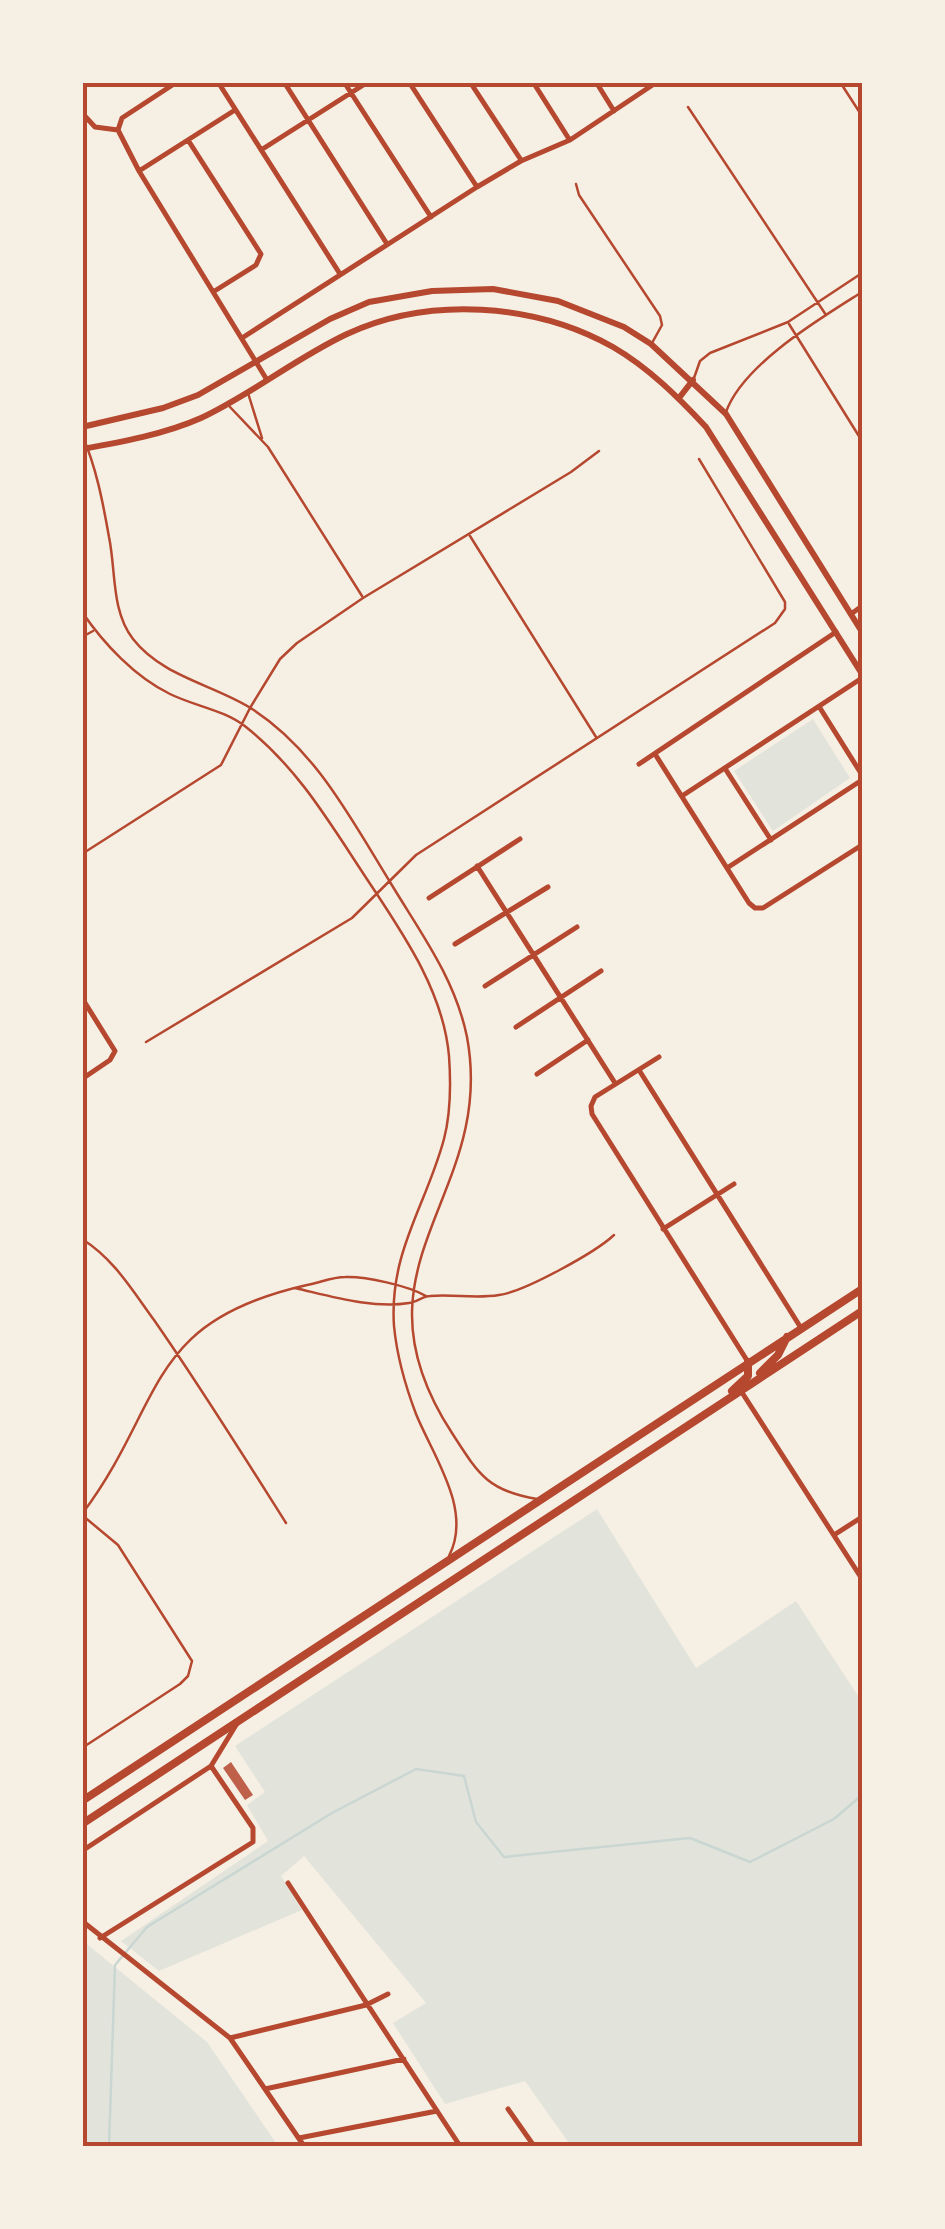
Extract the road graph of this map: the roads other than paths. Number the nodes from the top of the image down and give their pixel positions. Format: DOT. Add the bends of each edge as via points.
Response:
graph roads {
  1 [pos="177,82"];
  2 [pos="218,82"];
  3 [pos="284,82"];
  4 [pos="344,82"];
  5 [pos="368,82"];
  6 [pos="409,82"];
  7 [pos="470,82"];
  8 [pos="532,82"];
  9 [pos="596,82"];
  10 [pos="658,82"];
  11 [pos="840,82"];
  12 [pos="351,94"];
  13 [pos="688,107"];
  14 [pos="236,110"];
  15 [pos="614,111"];
  16 [pos="82,113"];
  17 [pos="862,116"];
  18 [pos="309,121"];
  19 [pos="118,130"];
  20 [pos="188,140"];
  21 [pos="570,140"];
  22 [pos="261,150"];
  23 [pos="521,160"];
  24 [pos="139,171"];
  25 [pos="576,184"];
  26 [pos="477,186"];
  27 [pos="431,217"];
  28 [pos="388,245"];
  29 [pos="862,273"];
  30 [pos="341,275"];
  31 [pos="213,292"];
  32 [pos="862,292"];
  33 [pos="817,302"];
  34 [pos="826,315"];
  35 [pos="788,322"];
  36 [pos="795,335"];
  37 [pos="242,338"];
  38 [pos="651,344"];
  39 [pos="256,363"];
  40 [pos="267,380"];
  41 [pos="693,380"];
  42 [pos="248,392"];
  43 [pos="679,398"];
  44 [pos="228,404"];
  45 [pos="726,414"];
  46 [pos="82,431"];
  47 [pos="262,439"];
  48 [pos="862,442"];
  49 [pos="85,448"];
  50 [pos="599,451"];
  51 [pos="700,459"];
  52 [pos="469,534"];
  53 [pos="363,598"];
  54 [pos="862,606"];
  55 [pos="82,612"];
  56 [pos="851,614"];
  57 [pos="94,630"];
  58 [pos="836,632"];
  59 [pos="862,632"];
  60 [pos="82,637"];
  61 [pos="862,676"];
  62 [pos="250,708"];
  63 [pos="820,708"];
  64 [pos="242,724"];
  65 [pos="597,738"];
  66 [pos="655,754"];
  67 [pos="640,764"];
  68 [pos="726,770"];
  69 [pos="862,777"];
  70 [pos="682,796"];
  71 [pos="520,839"];
  72 [pos="771,840"];
  73 [pos="862,845"];
  74 [pos="82,854"];
  75 [pos="478,866"];
  76 [pos="727,868"];
  77 [pos="388,880"];
  78 [pos="548,887"];
  79 [pos="377,894"];
  80 [pos="429,898"];
  81 [pos="507,911"];
  82 [pos="577,928"];
  83 [pos="454,944"];
  84 [pos="535,954"];
  85 [pos="601,972"];
  86 [pos="485,986"];
  87 [pos="562,997"];
  88 [pos="82,998"];
  89 [pos="516,1028"];
  90 [pos="588,1040"];
  91 [pos="146,1042"];
  92 [pos="660,1057"];
  93 [pos="640,1070"];
  94 [pos="536,1074"];
  95 [pos="82,1080"];
  96 [pos="616,1084"];
  97 [pos="734,1184"];
  98 [pos="718,1194"];
  99 [pos="663,1229"];
  100 [pos="614,1235"];
  101 [pos="82,1239"];
  102 [pos="394,1286"];
  103 [pos="294,1288"];
  104 [pos="413,1288"];
  105 [pos="862,1289"];
  106 [pos="426,1296"];
  107 [pos="392,1302"];
  108 [pos="410,1303"];
  109 [pos="862,1311"];
  110 [pos="819,1316"];
  111 [pos="841,1325"];
  112 [pos="801,1328"];
  113 [pos="787,1337"];
  114 [pos="176,1352"];
  115 [pos="748,1362"];
  116 [pos="755,1382"];
  117 [pos="741,1391"];
  118 [pos="706,1414"];
  119 [pos="541,1500"];
  120 [pos="82,1515"];
  121 [pos="862,1517"];
  122 [pos="286,1523"];
  123 [pos="834,1536"];
  124 [pos="444,1563"];
  125 [pos="862,1579"];
  126 [pos="354,1622"];
  127 [pos="364,1638"];
  128 [pos="238,1721"];
  129 [pos="82,1748"];
  130 [pos="211,1766"];
  131 [pos="82,1801"];
  132 [pos="82,1824"];
  133 [pos="82,1851"];
  134 [pos="288,1883"];
  135 [pos="82,1922"];
  136 [pos="100,1938"];
  137 [pos="388,1994"];
  138 [pos="366,2006"];
  139 [pos="230,2038"];
  140 [pos="404,2059"];
  141 [pos="265,2089"];
  142 [pos="508,2109"];
  143 [pos="437,2111"];
  144 [pos="298,2138"];
  145 [pos="304,2146"];
  146 [pos="460,2146"];
  147 [pos="534,2146"];
  1 -- 19 [label="street" via="122,118"];
  2 -- 14 [label="street"];
  3 -- 18 [label="street"];
  4 -- 12 [label="street"];
  5 -- 12 [label="street"];
  6 -- 26 [label="street"];
  7 -- 23 [label="street"];
  8 -- 21 [label="street"];
  9 -- 15 [label="street"];
  10 -- 15 [label="street"];
  11 -- 17 [label="lane"];
  12 -- 18 [label="street"];
  12 -- 27 [label="street"];
  13 -- 33 [label="lane"];
  14 -- 20 [label="street"];
  14 -- 22 [label="street"];
  15 -- 21 [label="street"];
  16 -- 19 [label="street" via="95,127"];
  18 -- 22 [label="street"];
  18 -- 28 [label="street"];
  19 -- 24 [label="street"];
  20 -- 24 [label="street"];
  20 -- 31 [label="street" via="260,251 256,265"];
  21 -- 23 [label="street"];
  22 -- 30 [label="street"];
  23 -- 26 [label="street"];
  24 -- 31 [label="street"];
  25 -- 38 [label="lane" via="660,316"];
  26 -- 27 [label="street"];
  27 -- 28 [label="street"];
  28 -- 30 [label="street"];
  29 -- 33 [label="lane"];
  30 -- 37 [label="street"];
  31 -- 37 [label="street"];
  32 -- 34 [label="lane"];
  33 -- 34 [label="lane"];
  33 -- 35 [label="lane"];
  34 -- 36 [label="lane"];
  35 -- 36 [label="lane"];
  35 -- 41 [label="lane" via="710,353"];
  36 -- 45 [label="lane" via="740,388"];
  36 -- 48 [label="lane"];
  37 -- 39 [label="street"];
  38 -- 39 [label="street" via="558,300 432,290 369,302"];
  38 -- 41 [label="street"];
  39 -- 40 [label="street"];
  39 -- 46 [label="street" via="180,402"];
  40 -- 42 [label="street"];
  40 -- 43 [label="street" via="377,323 442,310 484,310 576,330 625,355"];
  41 -- 43 [label="street"];
  41 -- 45 [label="street"];
  42 -- 44 [label="street"];
  42 -- 47 [label="lane"];
  43 -- 58 [label="street" via="722,450"];
  44 -- 47 [label="lane"];
  44 -- 49 [label="street" via="186,424"];
  45 -- 56 [label="street"];
  46 -- 49 [label="lane"];
  47 -- 53 [label="lane"];
  49 -- 62 [label="lane" via="126,629 162,664"];
  50 -- 52 [label="lane"];
  51 -- 65 [label="lane" via="785,609 776,623"];
  52 -- 53 [label="lane"];
  52 -- 65 [label="lane"];
  53 -- 62 [label="lane" via="289,650"];
  54 -- 56 [label="street"];
  55 -- 57 [label="lane"];
  56 -- 59 [label="street"];
  57 -- 60 [label="lane"];
  57 -- 64 [label="lane" via="169,694"];
  58 -- 61 [label="street"];
  58 -- 66 [label="street"];
  61 -- 63 [label="street"];
  62 -- 64 [label="lane"];
  62 -- 77 [label="lane" via="318,770"];
  63 -- 68 [label="street"];
  63 -- 69 [label="street"];
  64 -- 74 [label="lane" via="214,770"];
  64 -- 79 [label="lane" via="301,780"];
  65 -- 77 [label="lane" via="416,854"];
  66 -- 67 [label="street"];
  66 -- 70 [label="street"];
  68 -- 70 [label="street"];
  68 -- 72 [label="street"];
  69 -- 72 [label="street"];
  70 -- 76 [label="street"];
  71 -- 75 [label="street"];
  72 -- 76 [label="street"];
  73 -- 76 [label="street" via="764,908 756,908"];
  75 -- 80 [label="street"];
  75 -- 81 [label="street"];
  77 -- 79 [label="lane"];
  77 -- 104 [label="lane" via="451,982 471,1082 458,1162"];
  78 -- 81 [label="street"];
  79 -- 91 [label="lane" via="352,918"];
  79 -- 102 [label="lane" via="430,986 449,1058 444,1138 408,1228"];
  81 -- 83 [label="street"];
  81 -- 84 [label="street"];
  82 -- 84 [label="street"];
  84 -- 86 [label="street"];
  84 -- 87 [label="street"];
  85 -- 87 [label="street"];
  87 -- 89 [label="street"];
  87 -- 90 [label="street"];
  88 -- 95 [label="street" via="115,1051"];
  90 -- 94 [label="street"];
  90 -- 96 [label="street"];
  92 -- 93 [label="street"];
  93 -- 96 [label="street"];
  93 -- 98 [label="street"];
  96 -- 99 [label="street" via="596,1097 592,1114"];
  97 -- 98 [label="street"];
  98 -- 99 [label="street"];
  98 -- 112 [label="street"];
  99 -- 115 [label="street"];
  100 -- 106 [label="lane" via="506,1295"];
  101 -- 114 [label="lane" via="110,1259"];
  102 -- 103 [label="lane" via="345,1277"];
  102 -- 104 [label="lane"];
  102 -- 107 [label="lane"];
  103 -- 107 [label="lane"];
  103 -- 114 [label="lane" via="224,1313"];
  104 -- 106 [label="lane"];
  104 -- 108 [label="lane"];
  105 -- 110 [label="main road"];
  106 -- 108 [label="lane"];
  107 -- 108 [label="lane"];
  107 -- 124 [label="lane" via="400,1368 456,1522"];
  108 -- 119 [label="lane" via="418,1368 472,1464 496,1488"];
  109 -- 111 [label="main road"];
  110 -- 111 [label="main road" via="821,1331"];
  110 -- 112 [label="main road"];
  111 -- 116 [label="main road"];
  112 -- 113 [label="main road"];
  113 -- 115 [label="main road"];
  113 -- 116 [label="main road"];
  114 -- 120 [label="lane"];
  114 -- 122 [label="lane"];
  115 -- 118 [label="main road" via="744,1381"];
  115 -- 119 [label="main road"];
  116 -- 117 [label="main road"];
  117 -- 118 [label="main road"];
  117 -- 123 [label="street"];
  118 -- 127 [label="main road"];
  119 -- 124 [label="main road"];
  120 -- 129 [label="lane" via="118,1546 190,1654 192,1669 180,1684"];
  121 -- 123 [label="street"];
  123 -- 125 [label="street"];
  124 -- 126 [label="main road"];
  126 -- 127 [label="main road"];
  126 -- 131 [label="main road"];
  127 -- 128 [label="main road"];
  128 -- 130 [label="street"];
  128 -- 132 [label="main road"];
  130 -- 133 [label="street"];
  130 -- 136 [label="street" via="255,1835 247,1849"];
  134 -- 138 [label="street"];
  135 -- 136 [label="street"];
  136 -- 139 [label="street"];
  137 -- 138 [label="street"];
  138 -- 139 [label="street"];
  138 -- 140 [label="street"];
  139 -- 141 [label="street"];
  140 -- 141 [label="street"];
  140 -- 143 [label="street"];
  141 -- 144 [label="street"];
  142 -- 147 [label="street"];
  143 -- 144 [label="street"];
  143 -- 146 [label="street"];
  144 -- 145 [label="street"];
}
